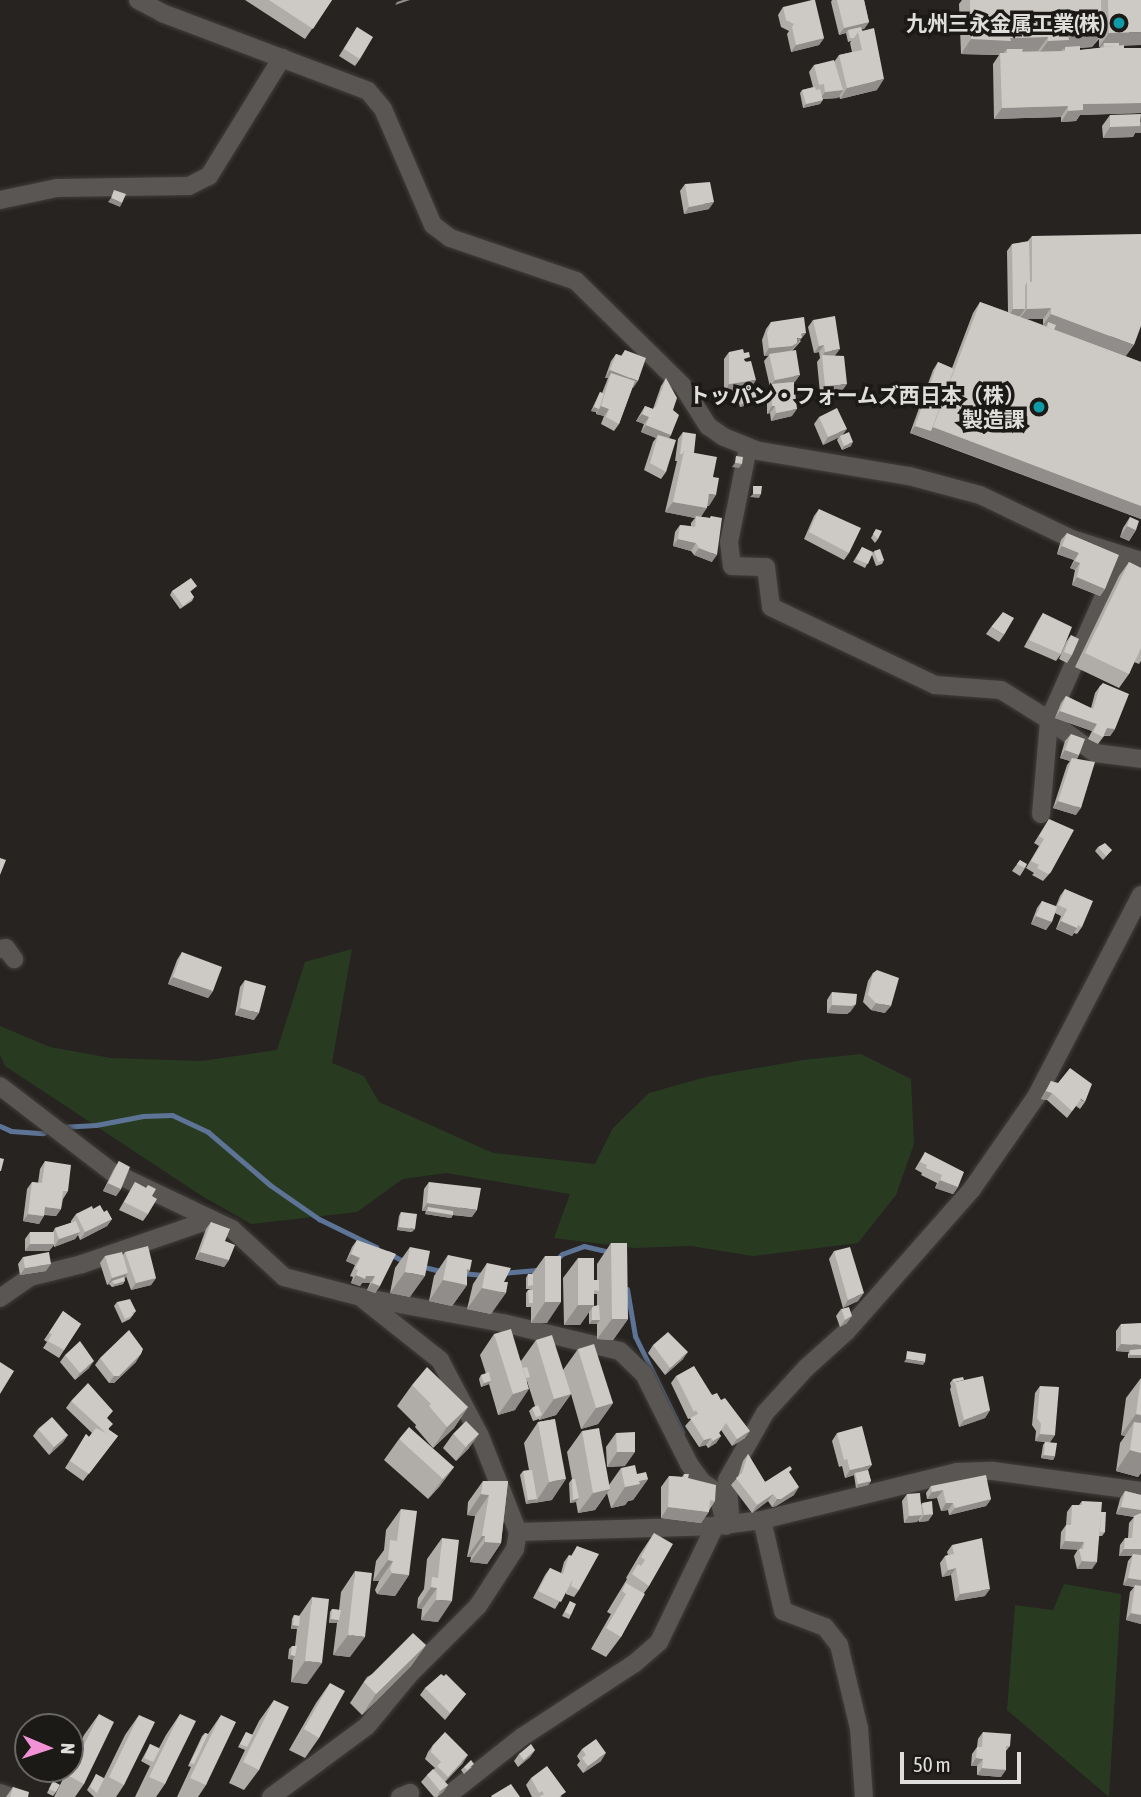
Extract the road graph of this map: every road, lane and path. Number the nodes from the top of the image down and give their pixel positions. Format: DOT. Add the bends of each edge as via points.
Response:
graph roads {
  1 [pos="138,0"];
  2 [pos="282,58"];
  3 [pos="0,200"];
  4 [pos="748,448"];
  5 [pos="1122,555"];
  6 [pos="1141,561"];
  7 [pos="1049,720"];
  8 [pos="1141,760"];
  9 [pos="1041,814"];
  10 [pos="1141,895"];
  11 [pos="0,1086"];
  12 [pos="209,1220"];
  13 [pos="362,1297"];
  14 [pos="0,1298"];
  15 [pos="1141,1491"];
  16 [pos="762,1520"];
  17 [pos="725,1526"];
  18 [pos="517,1532"];
  19 [pos="0,1794"];
  20 [pos="11,1797"];
  21 [pos="271,1797"];
  22 [pos="446,1797"];
  23 [pos="864,1797"];
  1 -- 2 [label="street"];
  2 -- 3 [label="street" via="209,176 189,186 57,188"];
  2 -- 4 [label="street" via="368,91 383,109 433,225 450,238 576,281 682,385 708,426"];
  4 -- 5 [label="street" via="909,476 980,495 1072,539"];
  4 -- 7 [label="street" via="729,542 732,566 766,567 771,607 935,685 1001,690"];
  5 -- 6 [label="street"];
  5 -- 7 [label="street"];
  7 -- 8 [label="street" via="1095,753"];
  7 -- 9 [label="street"];
  10 -- 17 [label="street" via="1036,1097 972,1189 846,1332 765,1413 727,1480"];
  11 -- 12 [label="street" via="112,1172"];
  12 -- 13 [label="street" via="232,1229 284,1277"];
  12 -- 14 [label="street" via="30,1277"];
  13 -- 17 [label="street" via="620,1351 644,1374 689,1464 702,1482 717,1492"];
  13 -- 18 [label="street" via="440,1360 480,1436"];
  15 -- 16 [label="street" via="993,1471 957,1472"];
  16 -- 17 [label="street"];
  16 -- 23 [label="street" via="783,1611 825,1627 839,1645 859,1728"];
  17 -- 18 [label="street"];
  17 -- 22 [label="street" via="715,1526 659,1642 635,1663 522,1737"];
  18 -- 21 [label="street" via="514,1549 478,1606 409,1675 367,1727"];
  19 -- 20 [label="street"];
}
